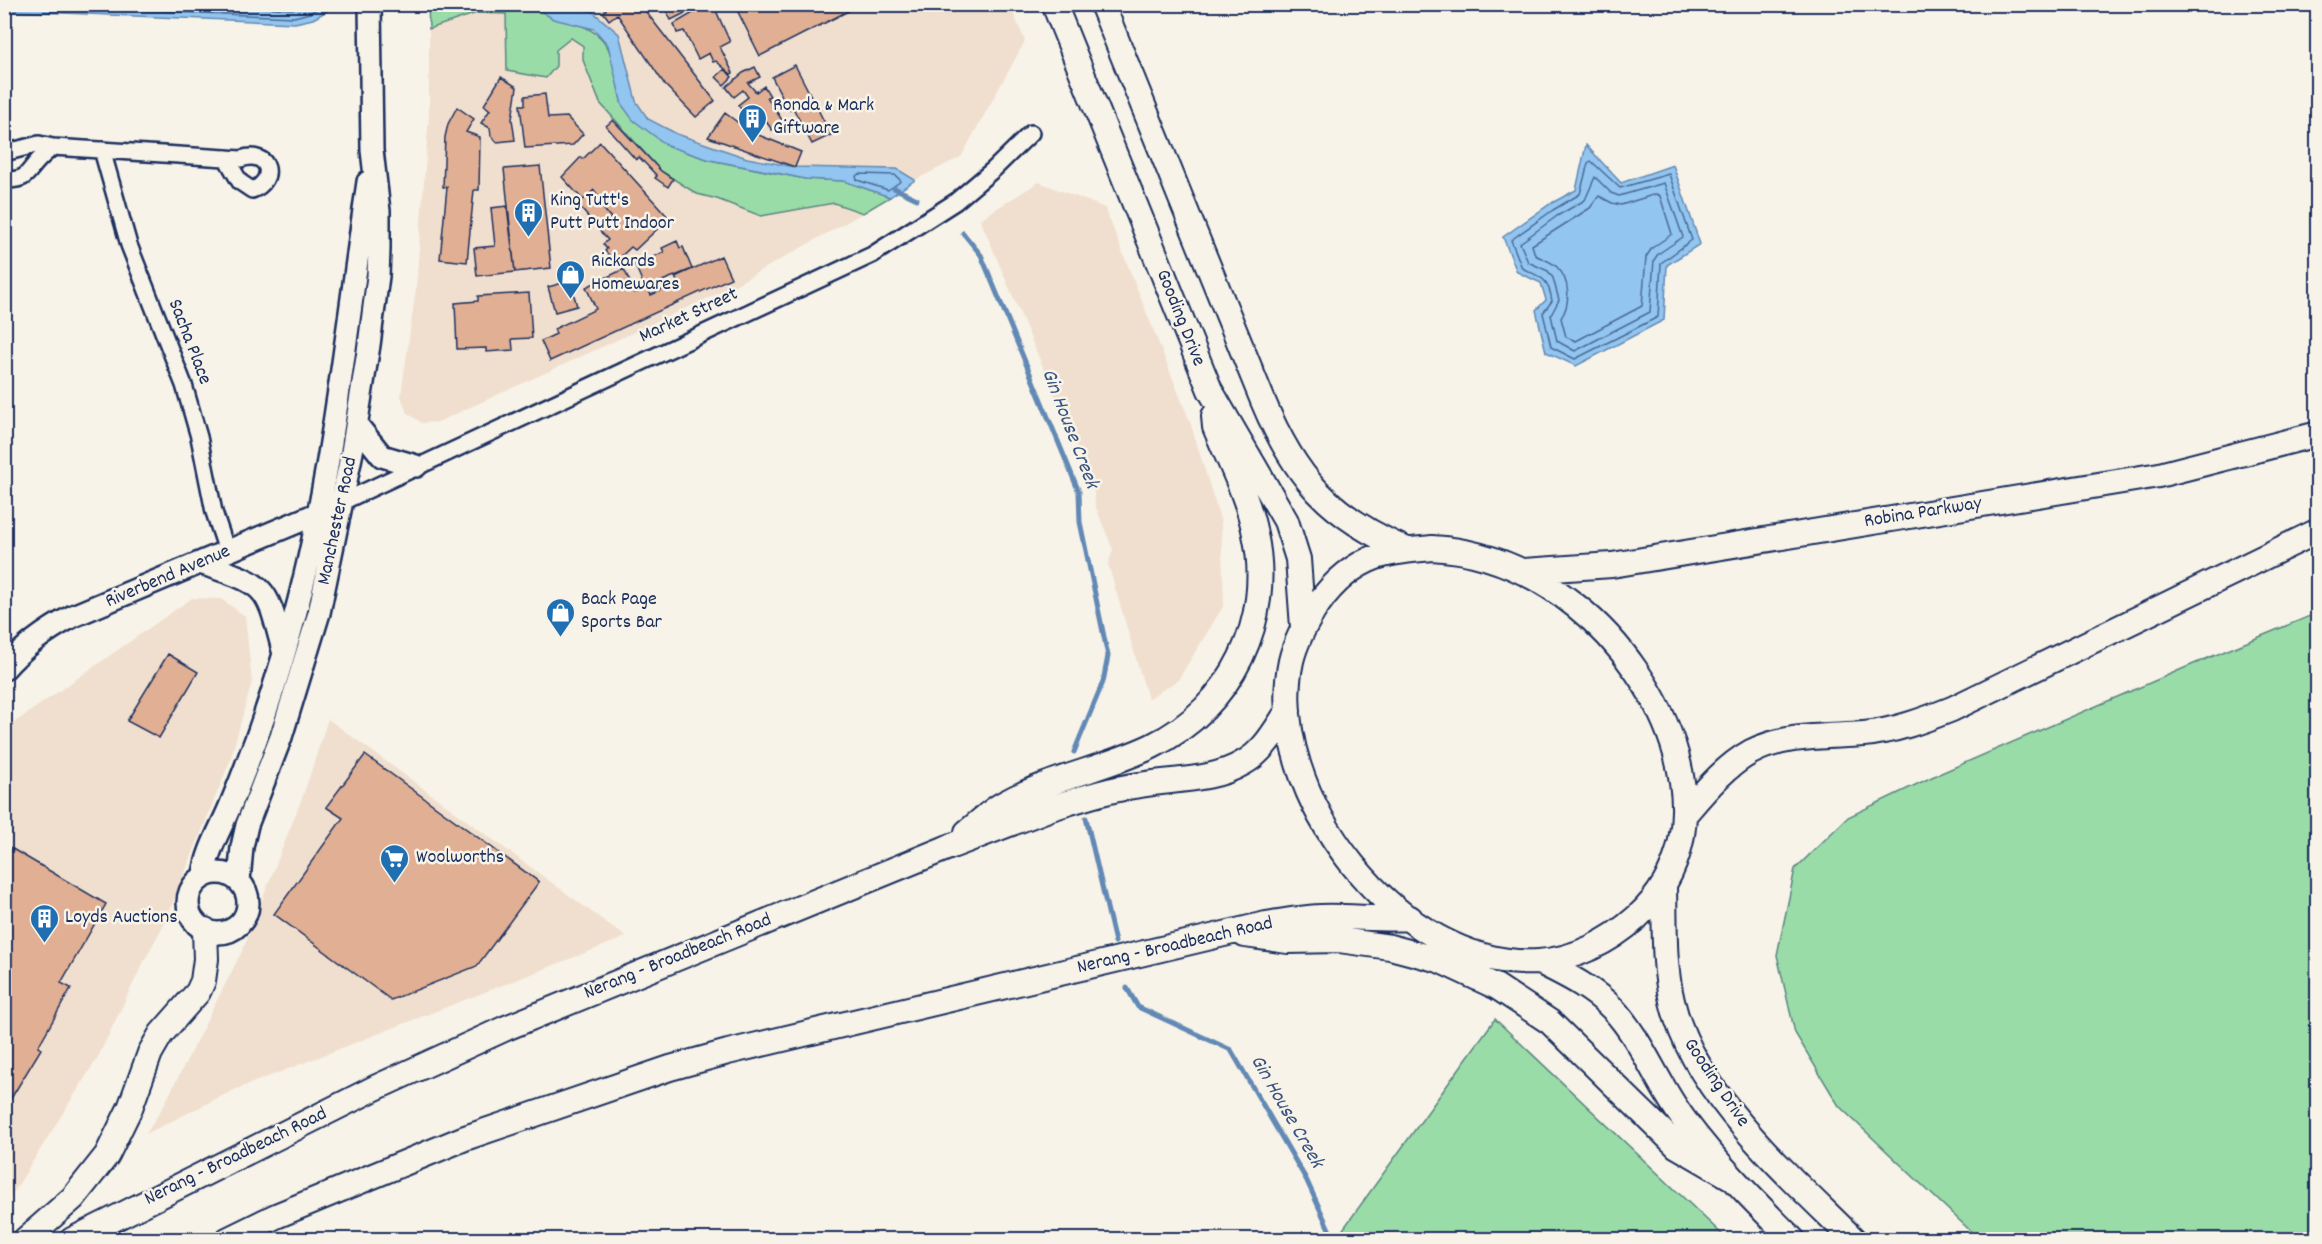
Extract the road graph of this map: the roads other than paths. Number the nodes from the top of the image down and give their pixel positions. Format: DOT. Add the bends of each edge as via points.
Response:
graph roads {
  1 [pos="1054,4"];
  2 [pos="1102,4"];
  3 [pos="370,6"];
  4 [pos="1031,133"];
  5 [pos="53,147"];
  6 [pos="102,150"];
  7 [pos="372,150"];
  8 [pos="4,153"];
  9 [pos="234,158"];
  10 [pos="4,176"];
  11 [pos="1210,390"];
  12 [pos="357,425"];
  13 [pos="2318,434"];
  14 [pos="416,466"];
  15 [pos="342,502"];
  16 [pos="317,514"];
  17 [pos="2318,531"];
  18 [pos="1407,550"];
  19 [pos="227,551"];
  20 [pos="200,562"];
  21 [pos="1524,571"];
  22 [pos="1303,627"];
  23 [pos="284,655"];
  24 [pos="4,669"];
  25 [pos="1288,711"];
  26 [pos="1684,815"];
  27 [pos="949,848"];
  28 [pos="204,876"];
  29 [pos="239,881"];
  30 [pos="1664,887"];
  31 [pos="1410,918"];
  32 [pos="205,930"];
  33 [pos="1228,932"];
  34 [pos="1540,962"];
  35 [pos="1732,1178"];
  36 [pos="25,1239"];
  37 [pos="72,1239"];
  38 [pos="227,1239"];
  39 [pos="1793,1239"];
  40 [pos="1854,1239"];
  1 -- 11 [label="main road, Gooding Drive"];
  2 -- 18 [label="main road" via="1282,443 1302,473 1341,513"];
  3 -- 7 [label="street, Manchester Road"];
  4 -- 14 [label="street, Market Street" via="955,202 872,255"];
  5 -- 6 [label="street"];
  5 -- 8 [label="street" via="39,144"];
  5 -- 10 [label="street" via="28,175 8,180"];
  6 -- 9 [label="street"];
  6 -- 19 [label="street, Sacha Place" via="129,244 184,385"];
  7 -- 12 [label="street, Manchester Road" via="379,211 378,276"];
  7 -- 16 [label="street, Manchester Road" via="355,286"];
  11 -- 22 [label="main road, Gooding Drive" via="1286,521 1298,559"];
  11 -- 27 [label="main road" via="1215,427 1255,531 1260,568 1260,591 1251,636 1233,674 1204,710 1172,735 1002,805"];
  12 -- 14 [label="street" via="382,456"];
  12 -- 15 [label="street, Manchester Road"];
  13 -- 21 [label="main road, Robina Parkway" via="2159,474 1612,565"];
  14 -- 15 [label="street, Market Street"];
  15 -- 16 [label="street, Riverbend Avenue"];
  15 -- 29 [label="street, Manchester Road" via="304,665 247,825"];
  16 -- 19 [label="street, Riverbend Avenue"];
  16 -- 23 [label="street, Manchester Road"];
  17 -- 26 [label="main road" via="1952,709 1881,731 1804,737 1753,751 1720,776"];
  18 -- 21 [label="main road" via="1466,551"];
  18 -- 22 [label="main road" via="1376,557 1341,577 1328,589"];
  19 -- 20 [label="street, Riverbend Avenue"];
  20 -- 23 [label="street" via="247,579 263,590 274,612"];
  20 -- 24 [label="street, Riverbend Avenue" via="51,628"];
  21 -- 26 [label="main road" via="1599,626 1647,686 1672,744"];
  22 -- 25 [label="main road" via="1291,661"];
  23 -- 28 [label="street, Manchester Road" via="232,803 206,861"];
  25 -- 27 [label="main road, Nerang - Broadbeach Road" via="1256,754 1229,770 1084,798"];
  25 -- 31 [label="main road" via="1300,770 1323,824 1356,870"];
  26 -- 30 [label="main road" via="1684,833"];
  27 -- 37 [label="main road, Nerang - Broadbeach Road" via="506,1028 375,1088"];
  28 -- 29 [label="street" via="222,873"];
  28 -- 32 [label="street" via="192,888 188,906 194,921"];
  29 -- 32 [label="street" via="248,897 245,916 224,932"];
  30 -- 34 [label="main road" via="1638,916 1605,941 1576,954"];
  30 -- 40 [label="main road, Gooding Drive" via="1668,978 1672,1002 1689,1046 1742,1125"];
  31 -- 33 [label="main road, Nerang - Broadbeach Road" via="1320,917"];
  31 -- 34 [label="main road" via="1440,937 1480,954"];
  32 -- 36 [label="main road" via="205,968 200,987 150,1053 107,1155 73,1198"];
  33 -- 35 [label="main road" via="1288,941 1339,940 1390,947 1469,973 1550,1022 1677,1146"];
  33 -- 38 [label="main road, Nerang - Broadbeach Road" via="670,1068 465,1138"];
  34 -- 35 [label="main road" via="1589,989 1612,1008 1633,1035 1671,1102"];
  35 -- 39 [label="main road"];
}
